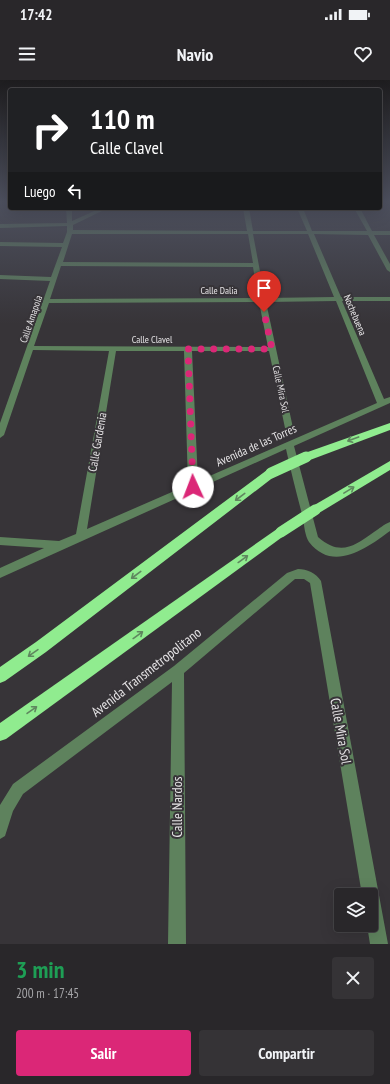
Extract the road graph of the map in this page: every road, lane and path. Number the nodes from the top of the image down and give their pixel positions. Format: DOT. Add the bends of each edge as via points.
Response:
graph roads {
  1 [pos="251,243"];
  2 [pos="315,243"];
  3 [pos="377,243"];
  4 [pos="0,244"];
  5 [pos="66,245"];
  6 [pos="388,262"];
  7 [pos="60,264"];
  8 [pos="255,265"];
  9 [pos="390,270"];
  10 [pos="0,277"];
  11 [pos="55,279"];
  12 [pos="390,299"];
  13 [pos="262,300"];
  14 [pos="337,300"];
  15 [pos="47,301"];
  16 [pos="31,348"];
  17 [pos="113,348"];
  18 [pos="188,349"];
  19 [pos="272,349"];
  20 [pos="390,400"];
  21 [pos="382,404"];
  22 [pos="390,426"];
  23 [pos="289,428"];
  24 [pos="0,435"];
  25 [pos="289,445"];
  26 [pos="390,465"];
  27 [pos="193,487"];
  28 [pos="390,526"];
  29 [pos="81,536"];
  30 [pos="0,541"];
  31 [pos="60,545"];
  32 [pos="0,573"];
  33 [pos="304,573"];
  34 [pos="178,670"];
  35 [pos="0,676"];
  36 [pos="0,733"];
  37 [pos="0,831"];
  38 [pos="369,888"];
  39 [pos="377,932"];
  40 [pos="177,944"];
  41 [pos="379,944"];
  1 -- 8 [label="street, Calle Mira Sol"];
  2 -- 14 [label="street, Nochebuena"];
  3 -- 6 [label="street"];
  4 -- 5 [label="street"];
  5 -- 7 [label="street, Calle Amapola"];
  6 -- 9 [label="street"];
  7 -- 8 [label="street"];
  7 -- 11 [label="street, Calle Amapola"];
  8 -- 13 [label="street, Calle Mira Sol"];
  10 -- 11 [label="street"];
  11 -- 15 [label="street, Calle Amapola"];
  12 -- 14 [label="street, Calle Dalia"];
  13 -- 14 [label="street, Calle Dalia"];
  13 -- 15 [label="street, Calle Dalia"];
  13 -- 19 [label="street, Calle Mira Sol"];
  14 -- 21 [label="street, Nochebuena"];
  15 -- 16 [label="street, Calle Amapola"];
  16 -- 17 [label="street, Calle Clavel"];
  16 -- 24 [label="street, Calle Amapola"];
  17 -- 18 [label="street, Calle Clavel"];
  17 -- 29 [label="street, Calle Gardenia"];
  18 -- 19 [label="street, Calle Clavel"];
  18 -- 27 [label="street"];
  19 -- 23 [label="street, Calle Mira Sol"];
  20 -- 21 [label="street, Avenida de las Torres"];
  21 -- 25 [label="street, Avenida de las Torres"];
  22 -- 35 [label="highway, one-way, bridge" via="306,457 271,473"];
  25 -- 27 [label="street, Avenida de las Torres"];
  25 -- 28 [label="street" via="313,539 319,546 329,551 354,551"];
  36 -- 26 [label="highway, one-way, bridge" via="281,532"];
  27 -- 29 [label="street, Avenida de las Torres"];
  29 -- 31 [label="street, Avenida de las Torres"];
  30 -- 31 [label="street"];
  31 -- 32 [label="street, Avenida de las Torres"];
  33 -- 34 [label="street, Avenida Transmetropolitano" via="291,576"];
  33 -- 38 [label="street, Calle Mira Sol" via="315,581"];
  34 -- 37 [label="street, Avenida Transmetropolitano" via="18,789 3,813"];
  34 -- 40 [label="street, Calle Nardos"];
  39 -- 41 [label="street"];
}
